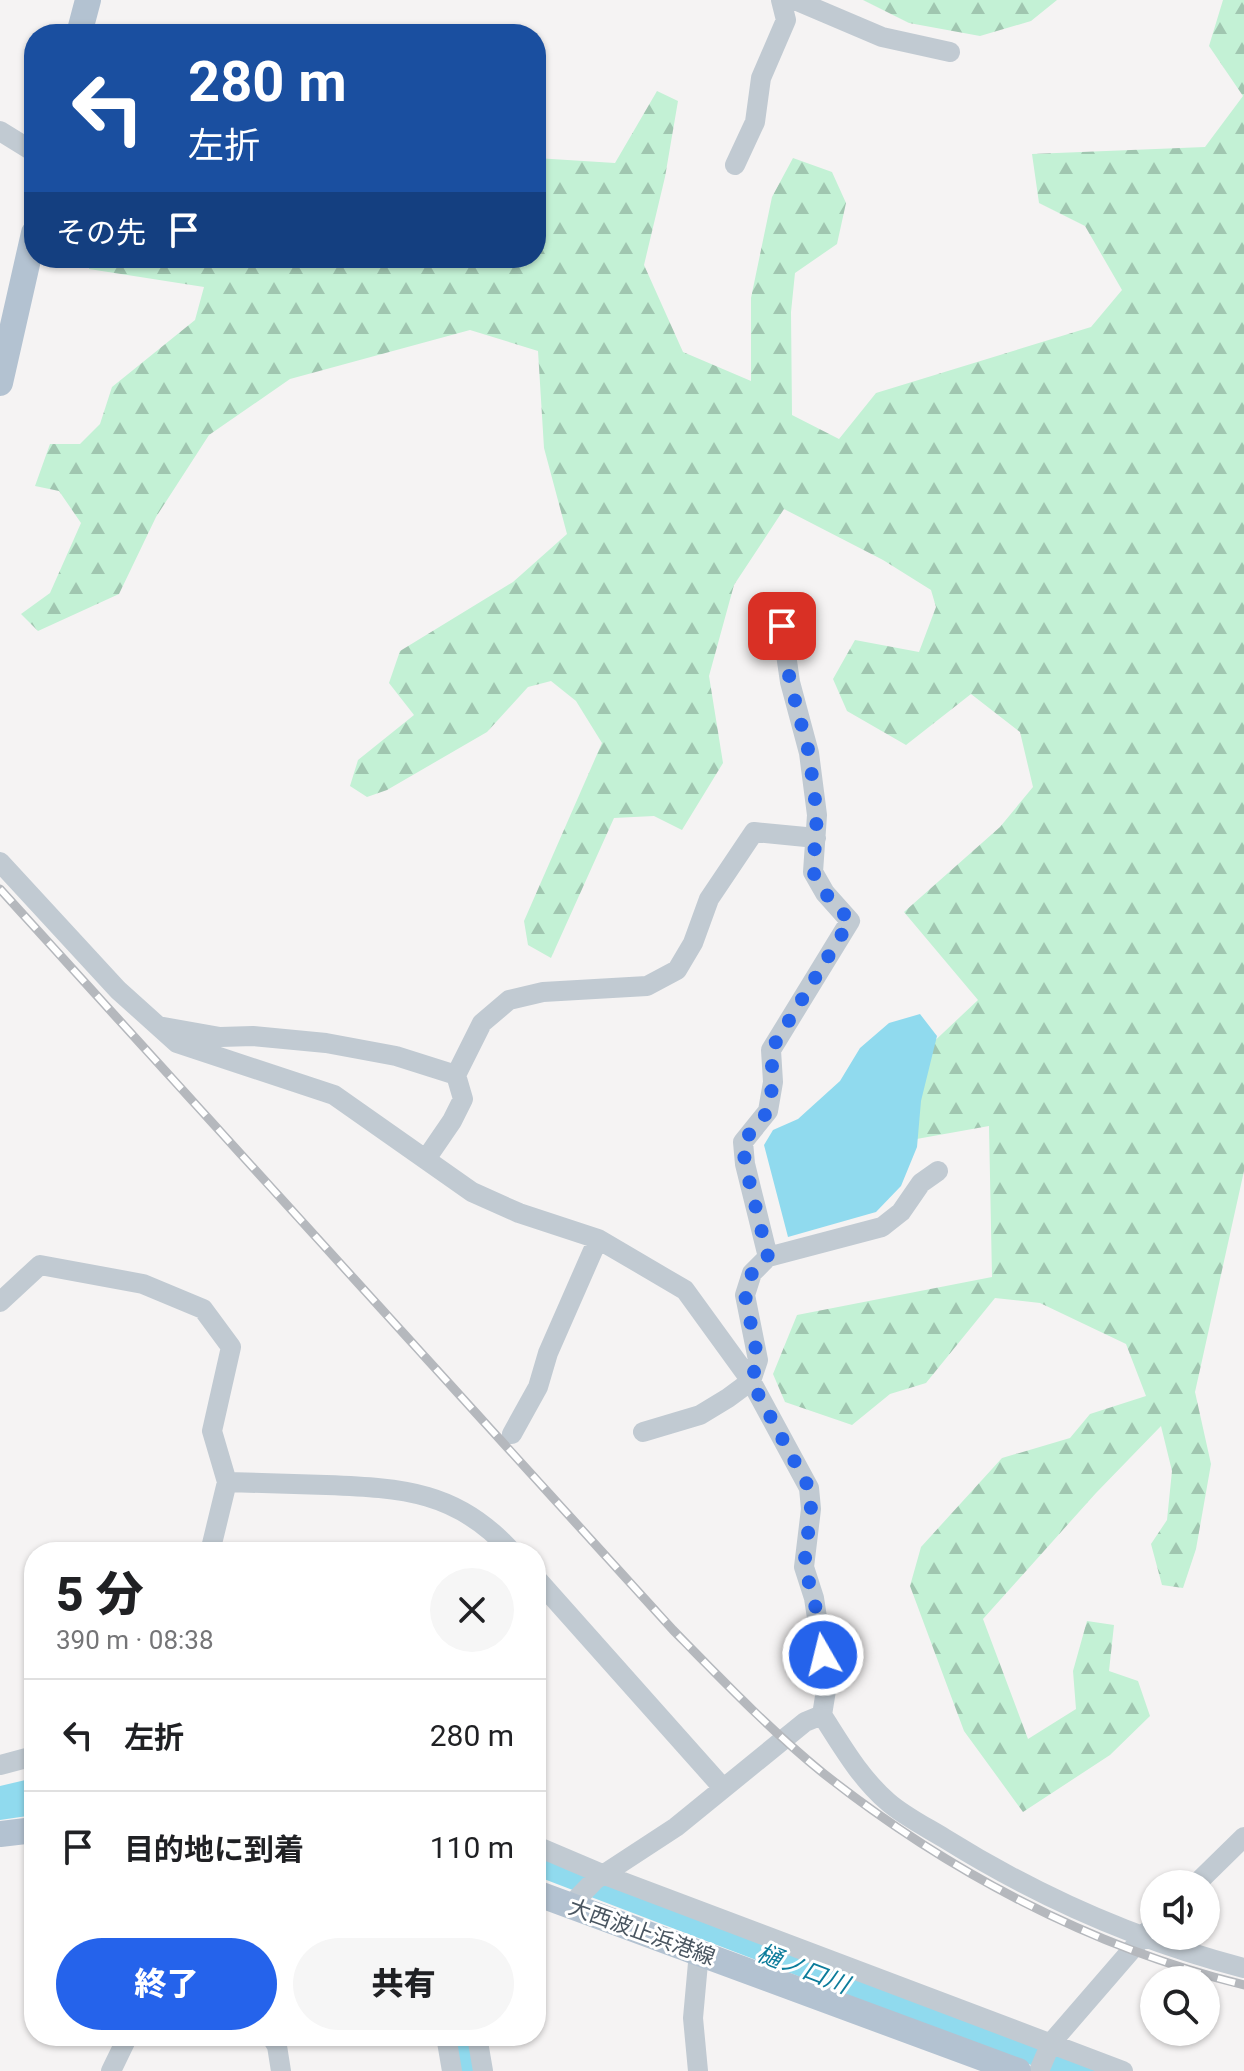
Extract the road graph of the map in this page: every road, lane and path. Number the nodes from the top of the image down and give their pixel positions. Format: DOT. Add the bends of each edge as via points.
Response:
graph roads {
  1 [pos="88,0"];
  2 [pos="781,0"];
  3 [pos="795,0"];
  4 [pos="82,24"];
  5 [pos="950,52"];
  6 [pos="0,131"];
  7 [pos="24,146"];
  8 [pos="735,165"];
  9 [pos="26,268"];
  10 [pos="0,383"];
  11 [pos="782,626"];
  12 [pos="816,838"];
  13 [pos="0,862"];
  14 [pos="158,1026"];
  15 [pos="456,1075"];
  16 [pos="426,1159"];
  17 [pos="938,1171"];
  18 [pos="598,1239"];
  19 [pos="768,1257"];
  20 [pos="0,1302"];
  21 [pos="751,1381"];
  22 [pos="643,1432"];
  23 [pos="512,1434"];
  24 [pos="227,1482"];
  25 [pos="212,1542"];
  26 [pos="503,1542"];
  27 [pos="546,1589"];
  28 [pos="822,1715"];
  29 [pos="24,1759"];
  30 [pos="0,1765"];
  31 [pos="723,1788"];
  32 [pos="24,1831"];
  33 [pos="0,1834"];
  34 [pos="1244,1837"];
  35 [pos="546,1851"];
  36 [pos="1210,1870"];
  37 [pos="599,1877"];
  38 [pos="546,1895"];
  39 [pos="574,1902"];
  40 [pos="1140,1928"];
  41 [pos="1140,1940"];
  42 [pos="1199,1950"];
  43 [pos="699,1952"];
  44 [pos="1244,1968"];
  45 [pos="1051,2043"];
  46 [pos="123,2046"];
  47 [pos="277,2046"];
  48 [pos="448,2046"];
  49 [pos="479,2046"];
  50 [pos="111,2071"];
  51 [pos="281,2071"];
  52 [pos="452,2071"];
  53 [pos="483,2071"];
  54 [pos="698,2071"];
  55 [pos="1018,2071"];
  56 [pos="1039,2071"];
  57 [pos="1123,2071"];
  1 -- 4 [label="main road"];
  2 -- 8 [label="street" via="786,20 761,78 755,122"];
  3 -- 5 [label="street" via="882,37"];
  6 -- 7 [label="street"];
  9 -- 10 [label="main road"];
  11 -- 12 [label="street" via="809,753"];
  12 -- 15 [label="street" via="754,832 709,899 677,970 647,986 543,992 509,1000 482,1023"];
  12 -- 19 [label="street" via="813,872 850,921 771,1050 768,1111 743,1142"];
  13 -- 14 [label="street"];
  14 -- 15 [label="street" via="220,1037 326,1043 396,1056"];
  14 -- 16 [label="street" via="177,1043 334,1095"];
  15 -- 16 [label="street" via="463,1099"];
  16 -- 18 [label="street" via="472,1192"];
  17 -- 19 [label="street" via="882,1227"];
  18 -- 21 [label="street" via="685,1290"];
  18 -- 23 [label="street" via="538,1387"];
  19 -- 21 [label="street" via="752,1273 745,1295 758,1360"];
  20 -- 24 [label="street" via="40,1265 143,1284 203,1309 231,1347 212,1431"];
  21 -- 22 [label="street" via="700,1415"];
  21 -- 28 [label="street" via="809,1488 804,1567 827,1684"];
  24 -- 25 [label="street"];
  24 -- 26 [label="street" via="390,1487 428,1495 460,1509"];
  27 -- 31 [label="street"];
  28 -- 31 [label="street" via="805,1722"];
  28 -- 40 [label="street" via="857,1769 889,1804 976,1858 1069,1906"];
  29 -- 30 [label="street"];
  31 -- 37 [label="street" via="676,1827"];
  32 -- 33 [label="main road"];
  34 -- 36 [label="street"];
  35 -- 37 [label="street"];
  37 -- 39 [label="street"];
  37 -- 45 [label="street"];
  38 -- 39 [label="main road, 大西波止浜港線"];
  39 -- 43 [label="main road, 大西波止浜港線"];
  41 -- 45 [label="street"];
  42 -- 44 [label="street"];
  43 -- 54 [label="street" via="693,2018"];
  43 -- 55 [label="main road, 大西波止浜港線"];
  45 -- 56 [label="street"];
  45 -- 57 [label="street"];
  46 -- 50 [label="street"];
  47 -- 51 [label="street"];
  48 -- 52 [label="street"];
  49 -- 53 [label="street"];
}
